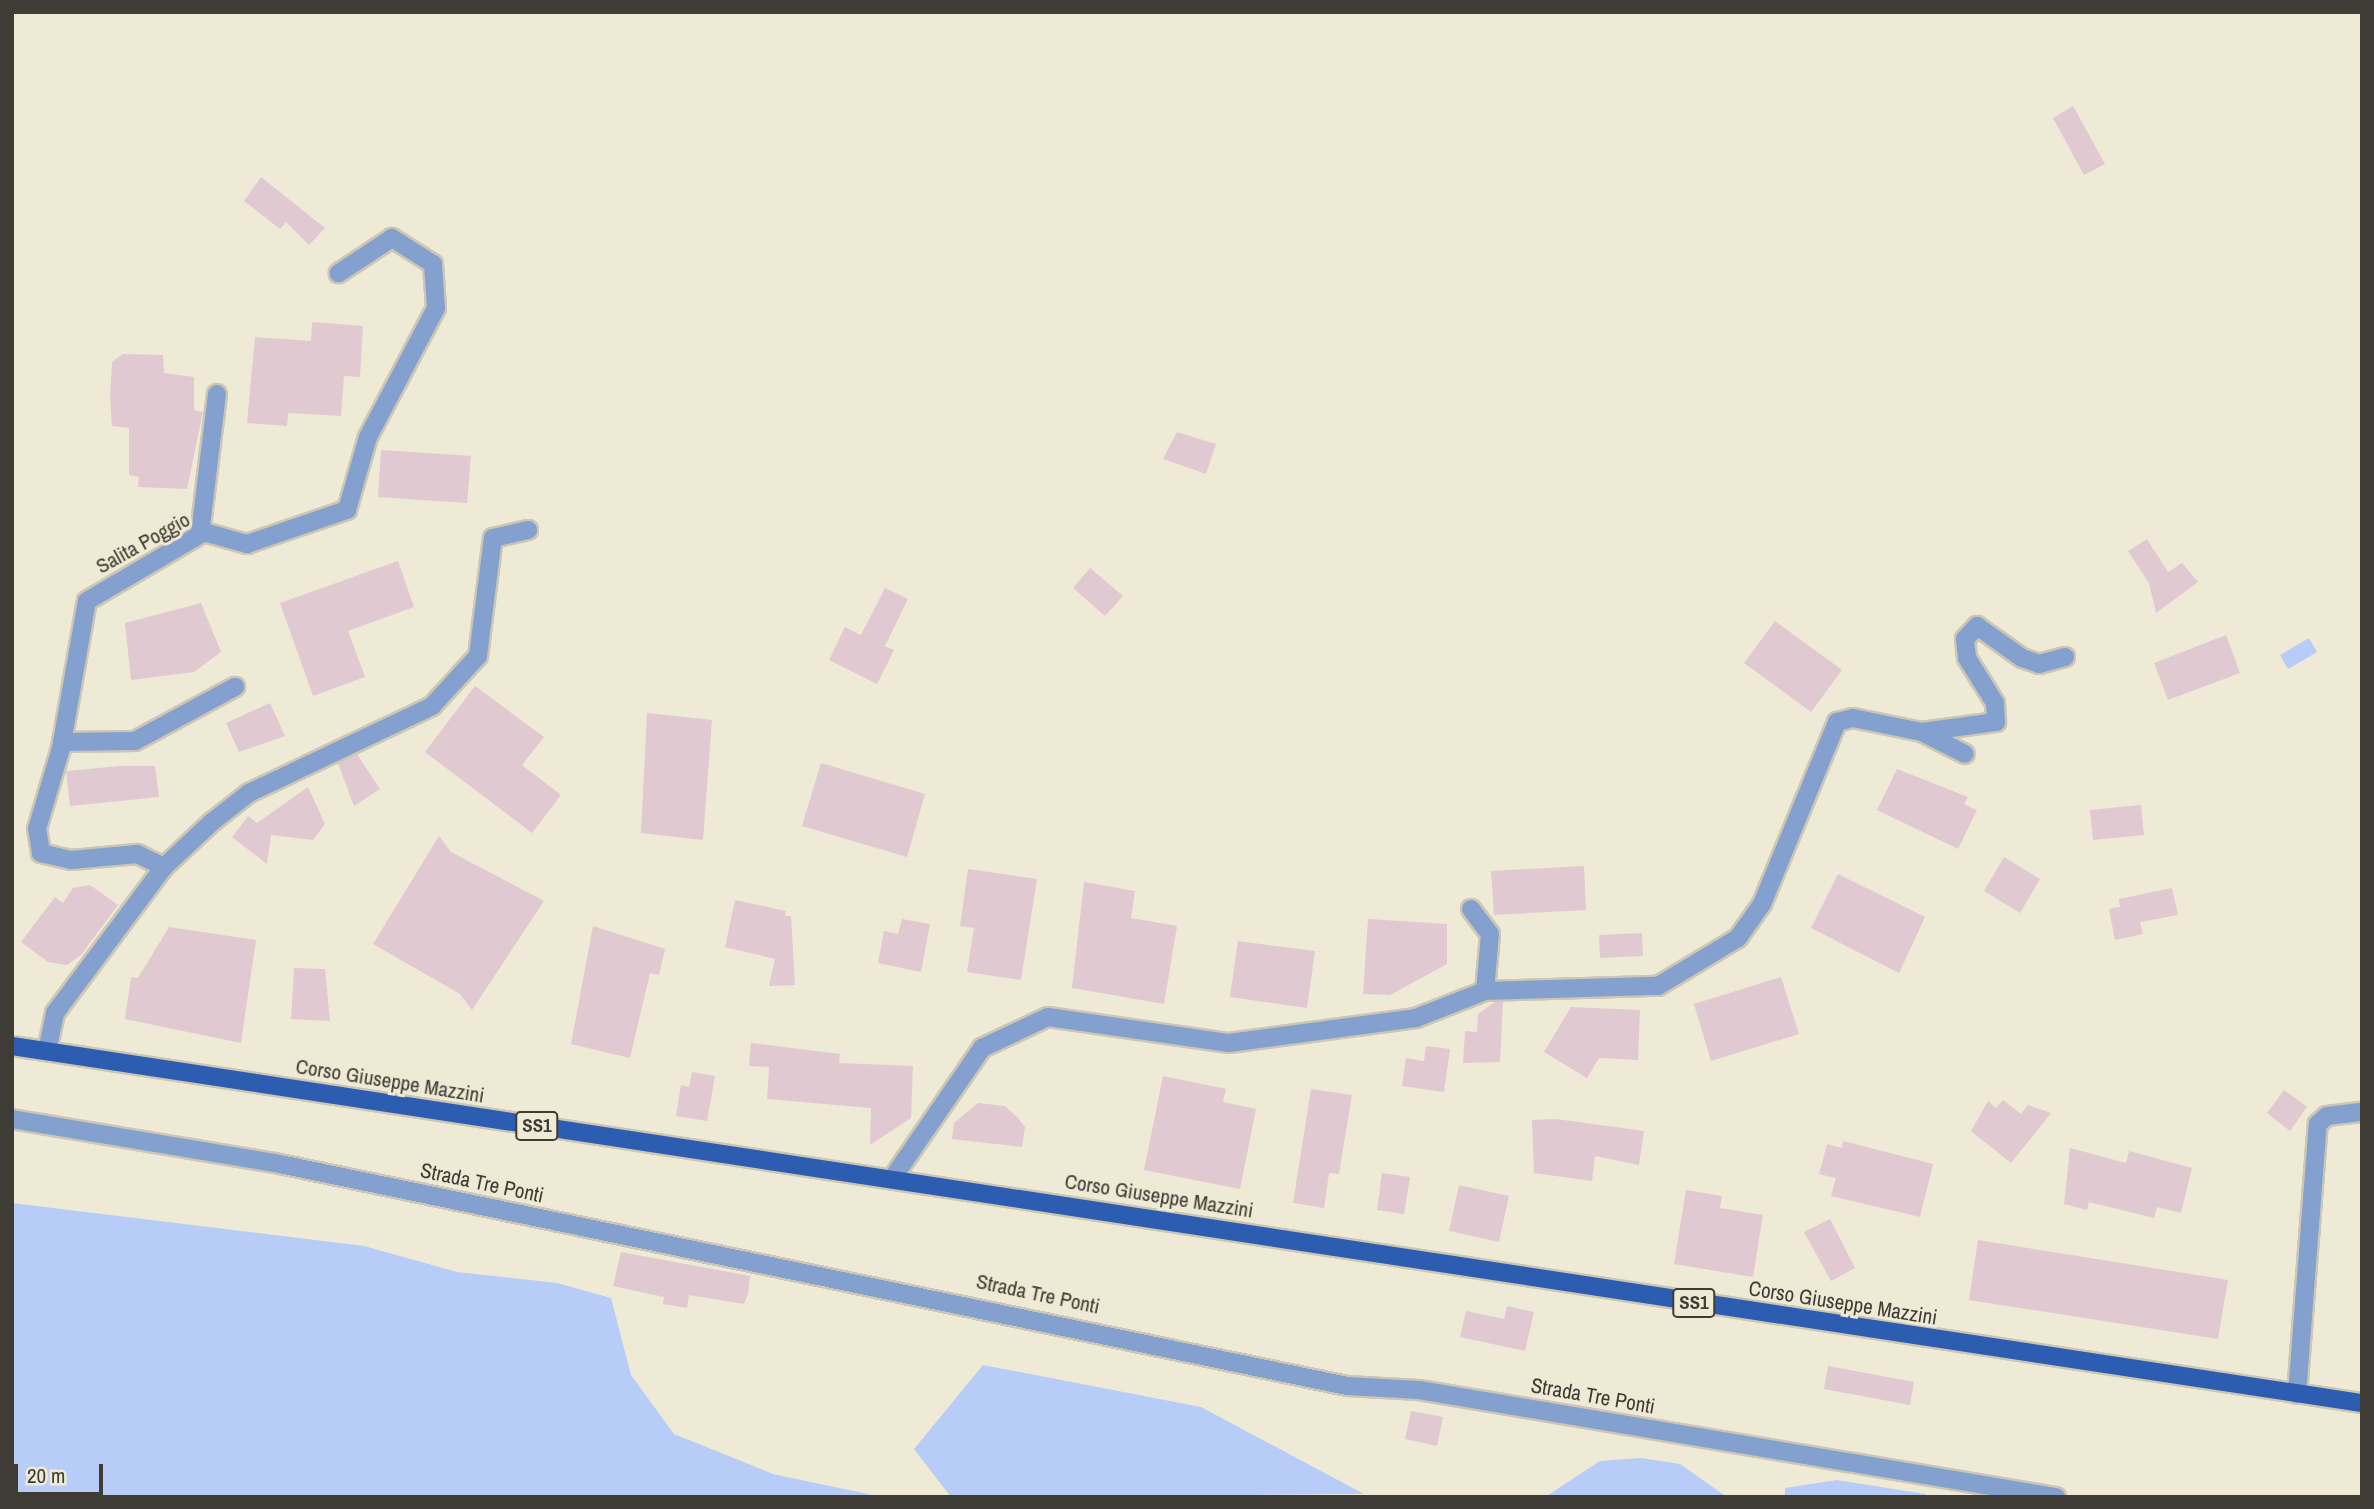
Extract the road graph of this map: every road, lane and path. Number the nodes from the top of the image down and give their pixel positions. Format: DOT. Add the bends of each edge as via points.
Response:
graph roads {
  1 [pos="339,273"];
  2 [pos="217,394"];
  3 [pos="528,530"];
  4 [pos="200,534"];
  5 [pos="2064,657"];
  6 [pos="235,687"];
  7 [pos="1922,732"];
  8 [pos="62,742"];
  9 [pos="1965,754"];
  10 [pos="164,867"];
  11 [pos="1471,909"];
  12 [pos="1485,991"];
  13 [pos="12,1046"];
  14 [pos="47,1051"];
  15 [pos="2362,1112"];
  16 [pos="12,1119"];
  17 [pos="892,1180"];
  18 [pos="2297,1394"];
  19 [pos="2362,1403"];
  20 [pos="2056,1497"];
  1 -- 4 [label="street, Salita Poggio" via="392,238 433,264 436,308 368,437 348,510 247,544"];
  2 -- 4 [label="street"];
  3 -- 10 [label="street" via="493,538 478,656 432,706 249,793"];
  4 -- 8 [label="street, Salita Poggio" via="87,601"];
  5 -- 7 [label="street" via="2039,664 2022,658 1986,626 1969,629 1967,658 1995,703 1996,722"];
  6 -- 8 [label="street" via="135,741"];
  7 -- 9 [label="street"];
  7 -- 12 [label="street" via="1853,718 1832,726 1762,904 1727,945 1658,986"];
  8 -- 10 [label="street, Salita Poggio" via="37,829 41,853 71,860 137,854"];
  10 -- 14 [label="street" via="55,1013"];
  11 -- 12 [label="street" via="1490,934"];
  12 -- 17 [label="street" via="1416,1018 1229,1043 1048,1017 982,1048"];
  13 -- 14 [label="main road, Corso Giuseppe Mazzini / SS1"];
  14 -- 17 [label="main road, Corso Giuseppe Mazzini / SS1"];
  15 -- 18 [label="street" via="2327,1116 2318,1124"];
  16 -- 20 [label="street, Strada Tre Ponti" via="275,1163 1148,1340 1347,1387 1419,1390"];
  17 -- 18 [label="main road, Corso Giuseppe Mazzini / SS1"];
  18 -- 19 [label="main road, Corso Giuseppe Mazzini / SS1"];
}
